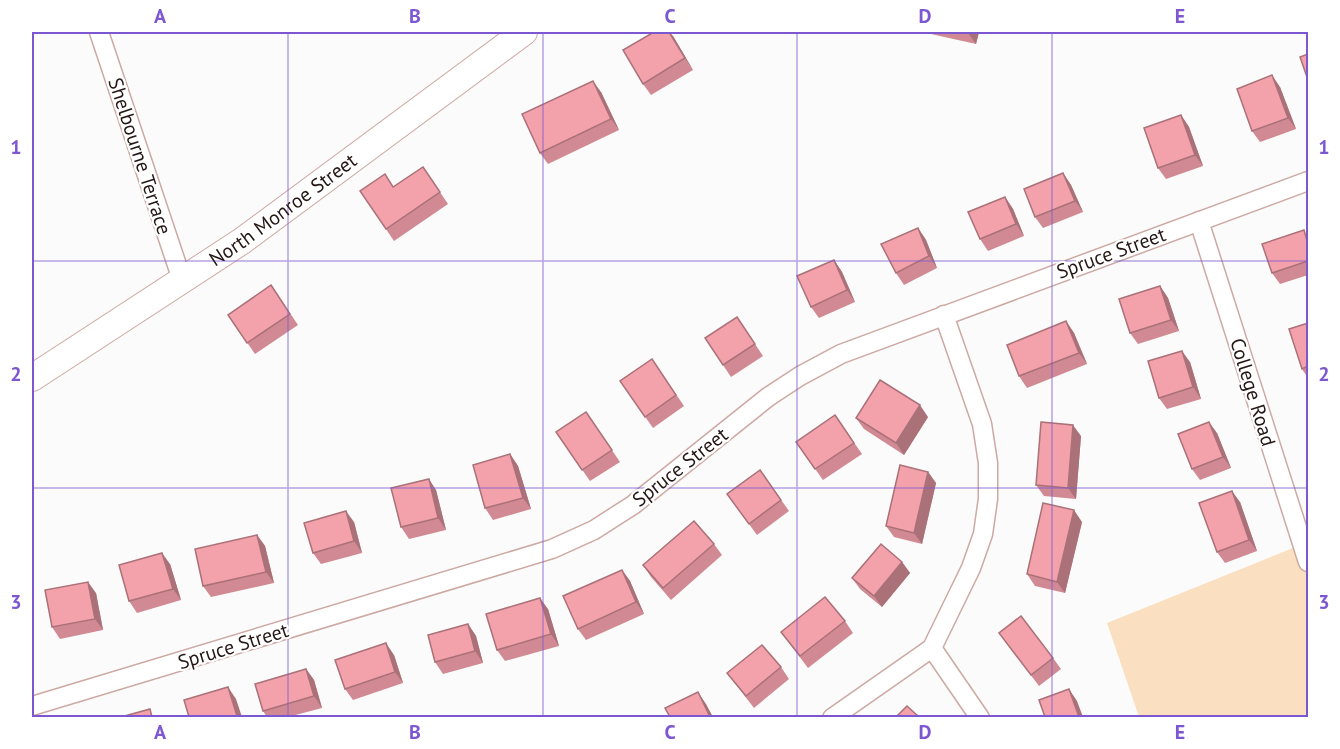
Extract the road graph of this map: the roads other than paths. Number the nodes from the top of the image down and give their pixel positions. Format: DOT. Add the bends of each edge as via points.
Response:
graph roads {
  1 [pos="99,32"];
  2 [pos="524,32"];
  3 [pos="1308,181"];
  4 [pos="1199,221"];
  5 [pos="182,280"];
  6 [pos="944,315"];
  7 [pos="32,378"];
  8 [pos="1308,562"];
  9 [pos="932,648"];
  10 [pos="32,706"];
  11 [pos="832,717"];
  12 [pos="980,717"];
  1 -- 5 [label="street, Shelbourne Terrace"];
  2 -- 5 [label="main road, North Monroe Street" via="242,241"];
  3 -- 4 [label="street, Spruce Street"];
  4 -- 6 [label="street, Spruce Street"];
  4 -- 8 [label="street, College Road"];
  5 -- 7 [label="main road, North Monroe Street"];
  6 -- 9 [label="street" via="982,424 988,499 983,534 971,568"];
  6 -- 10 [label="street, Spruce Street" via="849,351 800,376 633,505 594,530 552,549"];
  9 -- 11 [label="street"];
  9 -- 12 [label="street"];
}
